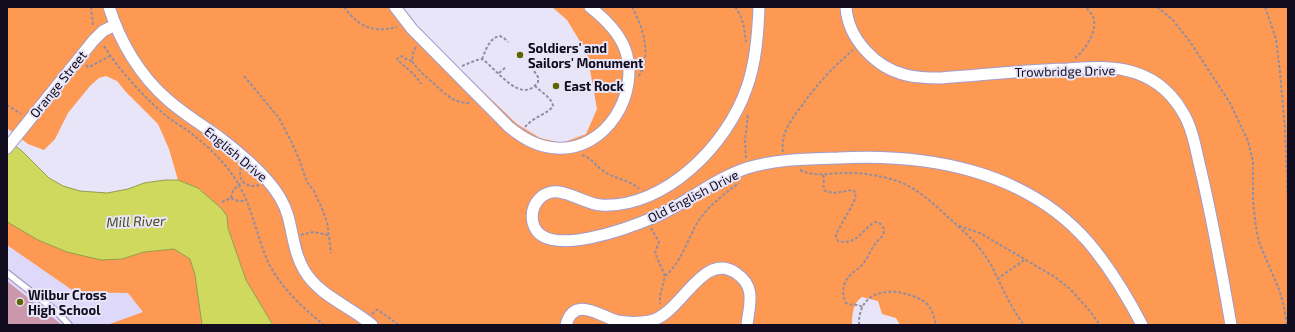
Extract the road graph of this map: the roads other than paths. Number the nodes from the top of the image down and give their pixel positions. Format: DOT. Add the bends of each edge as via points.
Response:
graph roads {
  1 [pos="109,7"];
  2 [pos="395,7"];
  3 [pos="590,7"];
  4 [pos="759,7"];
  5 [pos="846,7"];
  6 [pos="115,25"];
  7 [pos="7,148"];
  8 [pos="7,273"];
  9 [pos="371,320"];
  10 [pos="69,325"];
  11 [pos="566,325"];
  12 [pos="747,325"];
  13 [pos="1142,325"];
  14 [pos="1231,325"];
  1 -- 6 [label="street, English Drive"];
  2 -- 3 [label="street" via="406,22 509,127 534,143 555,148 578,145 603,130 615,118 627,92 628,64 624,48 614,31"];
  4 -- 13 [label="street, Old English Drive" via="754,62 747,87 734,117 704,157 689,171 658,191 620,204 587,203 563,192 545,194 532,212 538,232 550,239 569,241 623,229 658,216 728,175 787,160 903,158 964,168 1016,186 1037,198 1057,212 1089,243 1119,283"];
  5 -- 14 [label="street, Trowbridge Drive" via="850,26 861,44 875,58 894,71 906,75 924,78 952,77 1098,68 1136,73 1157,83 1175,100 1190,128 1206,191"];
  6 -- 7 [label="street, Orange Street" via="93,41"];
  6 -- 9 [label="street, English Drive" via="126,48 158,91 220,138 266,179 283,202 296,254 314,283 324,292"];
  8 -- 10 [label="lane" via="57,312"];
  11 -- 12 [label="street" via="572,314 587,309 617,320 652,321 669,311 698,278 718,268 732,270 746,283 751,297"];
}
